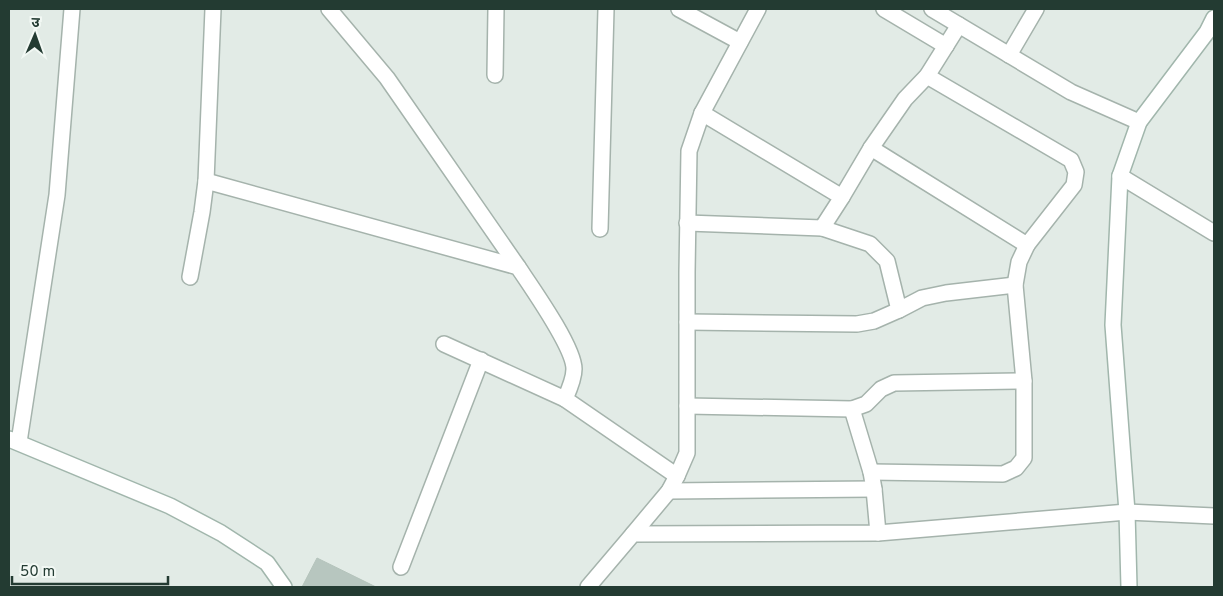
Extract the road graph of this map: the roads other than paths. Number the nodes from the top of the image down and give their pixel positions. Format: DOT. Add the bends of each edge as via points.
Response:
graph roads {
  1 [pos="72,9"];
  2 [pos="213,9"];
  3 [pos="329,9"];
  4 [pos="496,9"];
  5 [pos="606,9"];
  6 [pos="679,9"];
  7 [pos="758,9"];
  8 [pos="884,9"];
  9 [pos="932,9"];
  10 [pos="1036,9"];
  11 [pos="1214,18"];
  12 [pos="959,25"];
  13 [pos="1211,34"];
  14 [pos="740,42"];
  15 [pos="946,46"];
  16 [pos="1008,55"];
  17 [pos="495,75"];
  18 [pos="927,76"];
  19 [pos="702,113"];
  20 [pos="1138,122"];
  21 [pos="871,148"];
  22 [pos="1120,176"];
  23 [pos="206,181"];
  24 [pos="842,198"];
  25 [pos="688,222"];
  26 [pos="600,228"];
  27 [pos="822,228"];
  28 [pos="1214,233"];
  29 [pos="1027,245"];
  30 [pos="518,267"];
  31 [pos="190,277"];
  32 [pos="1015,285"];
  33 [pos="899,310"];
  34 [pos="687,322"];
  35 [pos="444,344"];
  36 [pos="481,360"];
  37 [pos="1024,380"];
  38 [pos="566,399"];
  39 [pos="687,406"];
  40 [pos="852,409"];
  41 [pos="14,441"];
  42 [pos="871,472"];
  43 [pos="677,476"];
  44 [pos="874,489"];
  45 [pos="669,490"];
  46 [pos="1127,512"];
  47 [pos="1214,516"];
  48 [pos="878,533"];
  49 [pos="633,534"];
  50 [pos="401,567"];
  51 [pos="284,587"];
  52 [pos="588,587"];
  53 [pos="1129,587"];
  1 -- 41 [label="street" via="57,195"];
  2 -- 23 [label="street"];
  3 -- 30 [label="street" via="387,78"];
  4 -- 17 [label="street"];
  5 -- 26 [label="street"];
  6 -- 14 [label="street"];
  7 -- 14 [label="street"];
  8 -- 15 [label="street"];
  9 -- 12 [label="street"];
  10 -- 16 [label="street"];
  11 -- 13 [label="street"];
  12 -- 15 [label="street"];
  12 -- 16 [label="street"];
  13 -- 20 [label="street"];
  14 -- 19 [label="street"];
  15 -- 18 [label="street"];
  16 -- 20 [label="street" via="1071,92"];
  18 -- 21 [label="street"];
  18 -- 29 [label="street" via="1071,160 1076,172 1074,185"];
  19 -- 24 [label="street"];
  19 -- 25 [label="street" via="689,151"];
  20 -- 22 [label="street"];
  21 -- 24 [label="street"];
  21 -- 29 [label="street"];
  22 -- 28 [label="street"];
  22 -- 46 [label="street" via="1113,325"];
  23 -- 30 [label="street"];
  23 -- 31 [label="street"];
  24 -- 27 [label="street"];
  25 -- 27 [label="street"];
  25 -- 34 [label="street"];
  27 -- 33 [label="street" via="870,244 887,261"];
  29 -- 32 [label="street" via="1019,262"];
  30 -- 38 [label="street" via="571,355 574,370"];
  32 -- 33 [label="street" via="922,298"];
  32 -- 37 [label="street"];
  33 -- 34 [label="street" via="874,321 857,324"];
  34 -- 39 [label="street"];
  35 -- 36 [label="street"];
  36 -- 38 [label="street"];
  36 -- 50 [label="street"];
  37 -- 40 [label="street" via="894,383 881,389 866,404"];
  37 -- 42 [label="street" via="1024,458 1016,468 1003,474"];
  38 -- 43 [label="street"];
  39 -- 40 [label="street"];
  39 -- 43 [label="street" via="687,453"];
  40 -- 42 [label="street"];
  41 -- 51 [label="street" via="170,506 221,533 267,564"];
  42 -- 44 [label="street"];
  43 -- 45 [label="street"];
  44 -- 45 [label="street"];
  44 -- 48 [label="street"];
  45 -- 49 [label="street"];
  46 -- 47 [label="street"];
  46 -- 48 [label="street"];
  46 -- 53 [label="street"];
  48 -- 49 [label="street"];
  49 -- 52 [label="street"];
}
